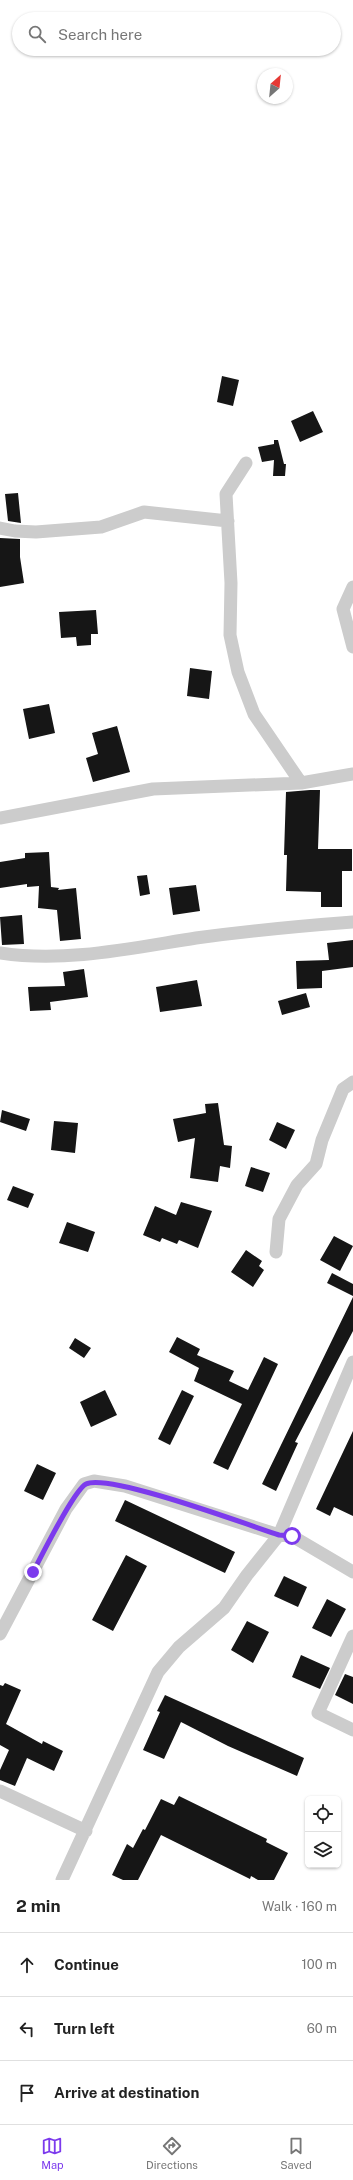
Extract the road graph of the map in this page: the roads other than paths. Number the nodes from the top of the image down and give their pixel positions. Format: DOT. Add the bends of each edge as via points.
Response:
graph roads {
  1 [pos="246,463"];
  2 [pos="228,521"];
  3 [pos="0,528"];
  4 [pos="353,587"];
  5 [pos="353,647"];
  6 [pos="353,774"];
  7 [pos="301,783"];
  8 [pos="0,818"];
  9 [pos="353,922"];
  10 [pos="0,953"];
  11 [pos="353,1082"];
  12 [pos="276,1252"];
  13 [pos="353,1362"];
  14 [pos="279,1535"];
  15 [pos="353,1572"];
  16 [pos="0,1634"];
  17 [pos="353,1636"];
  18 [pos="353,1730"];
  19 [pos="0,1791"];
  20 [pos="86,1831"];
  21 [pos="62,1880"];
  1 -- 2 [label="street" via="226,494"];
  2 -- 3 [label="street" via="144,512 101,527 36,532 15,532"];
  2 -- 7 [label="street" via="230,635 238,672 254,714"];
  4 -- 5 [label="street" via="343,609"];
  6 -- 7 [label="street"];
  7 -- 8 [label="street" via="153,789"];
  9 -- 10 [label="street" via="261,929 91,954 22,956"];
  11 -- 12 [label="street" via="344,1089 322,1140 316,1164 296,1185 279,1219"];
  13 -- 14 [label="street"];
  14 -- 15 [label="street" via="292,1536"];
  14 -- 16 [label="street" via="125,1486 94,1481 84,1484 66,1509"];
  14 -- 20 [label="street" via="224,1608 179,1647 158,1672"];
  17 -- 18 [label="street" via="318,1713"];
  19 -- 20 [label="street"];
  20 -- 21 [label="street"];
}
